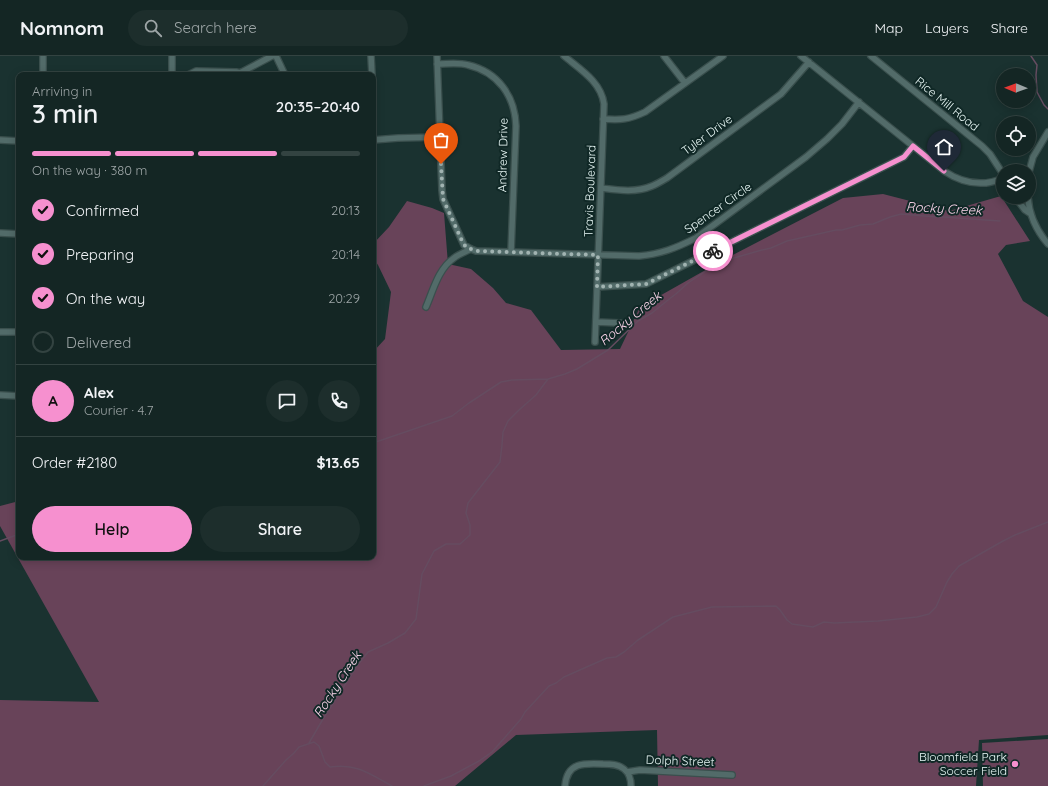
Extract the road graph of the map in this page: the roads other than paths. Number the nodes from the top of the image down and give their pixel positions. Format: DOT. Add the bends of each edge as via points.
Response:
graph roads {
  1 [pos="43,56"];
  2 [pos="172,56"];
  3 [pos="272,56"];
  4 [pos="276,56"];
  5 [pos="371,56"];
  6 [pos="437,56"];
  7 [pos="564,56"];
  8 [pos="664,56"];
  9 [pos="723,56"];
  10 [pos="801,56"];
  11 [pos="870,56"];
  12 [pos="809,62"];
  13 [pos="437,64"];
  14 [pos="43,72"];
  15 [pos="172,72"];
  16 [pos="194,72"];
  17 [pos="236,72"];
  18 [pos="244,72"];
  19 [pos="284,72"];
  20 [pos="372,72"];
  21 [pos="685,83"];
  22 [pos="859,102"];
  23 [pos="603,119"];
  24 [pos="1048,132"];
  25 [pos="440,137"];
  26 [pos="0,140"];
  27 [pos="376,140"];
  28 [pos="16,141"];
  29 [pos="913,146"];
  30 [pos="996,164"];
  31 [pos="1031,164"];
  32 [pos="996,180"];
  33 [pos="601,188"];
  34 [pos="1020,204"];
  35 [pos="1029,204"];
  36 [pos="1031,214"];
  37 [pos="0,233"];
  38 [pos="16,234"];
  39 [pos="1048,244"];
  40 [pos="471,249"];
  41 [pos="511,252"];
  42 [pos="598,255"];
  43 [pos="597,287"];
  44 [pos="426,308"];
  45 [pos="596,322"];
  46 [pos="620,323"];
  47 [pos="0,332"];
  48 [pos="16,332"];
  49 [pos="595,342"];
  50 [pos="0,395"];
  51 [pos="16,396"];
  52 [pos="627,772"];
  53 [pos="732,774"];
  54 [pos="565,786"];
  55 [pos="631,786"];
  1 -- 14 [label="street"];
  2 -- 15 [label="street"];
  3 -- 18 [label="street"];
  4 -- 19 [label="street"];
  5 -- 20 [label="street"];
  6 -- 13 [label="street"];
  7 -- 23 [label="street, Travis Boulevard" via="598,87 604,104"];
  8 -- 21 [label="street"];
  9 -- 21 [label="street"];
  10 -- 12 [label="street"];
  11 -- 30 [label="street, Rice Mill Road" via="982,146"];
  12 -- 22 [label="street"];
  12 -- 33 [label="street, Tyler Drive" via="773,100 667,178 641,189"];
  13 -- 25 [label="street"];
  13 -- 41 [label="street, Andrew Drive" via="467,64 484,71 498,81 511,100 516,126"];
  16 -- 17 [label="street"];
  21 -- 23 [label="street" via="635,117 622,120"];
  22 -- 29 [label="street"];
  22 -- 42 [label="street, Spencer Circle" via="842,124 806,157 696,238 661,253 639,256"];
  23 -- 33 [label="street, Travis Boulevard"];
  24 -- 31 [label="street"];
  25 -- 27 [label="street"];
  25 -- 40 [label="street" via="443,199 464,245"];
  26 -- 28 [label="street"];
  29 -- 32 [label="street" via="959,180 984,183"];
  29 -- 43 [label="street" via="904,157 646,284"];
  33 -- 42 [label="street, Travis Boulevard"];
  34 -- 36 [label="street"];
  35 -- 36 [label="street"];
  36 -- 39 [label="street" via="1036,227"];
  37 -- 38 [label="street"];
  40 -- 41 [label="street, Spencer Circle"];
  40 -- 44 [label="street" via="453,259 444,268"];
  41 -- 42 [label="street, Spencer Circle"];
  42 -- 43 [label="street, Travis Boulevard"];
  43 -- 45 [label="street, Travis Boulevard"];
  45 -- 46 [label="street"];
  45 -- 49 [label="street, Travis Boulevard"];
  47 -- 48 [label="street"];
  50 -- 51 [label="street"];
  52 -- 53 [label="street, Dolph Street" via="640,770"];
  52 -- 54 [label="street" via="611,764 580,764 568,774"];
  52 -- 55 [label="street"];
}
